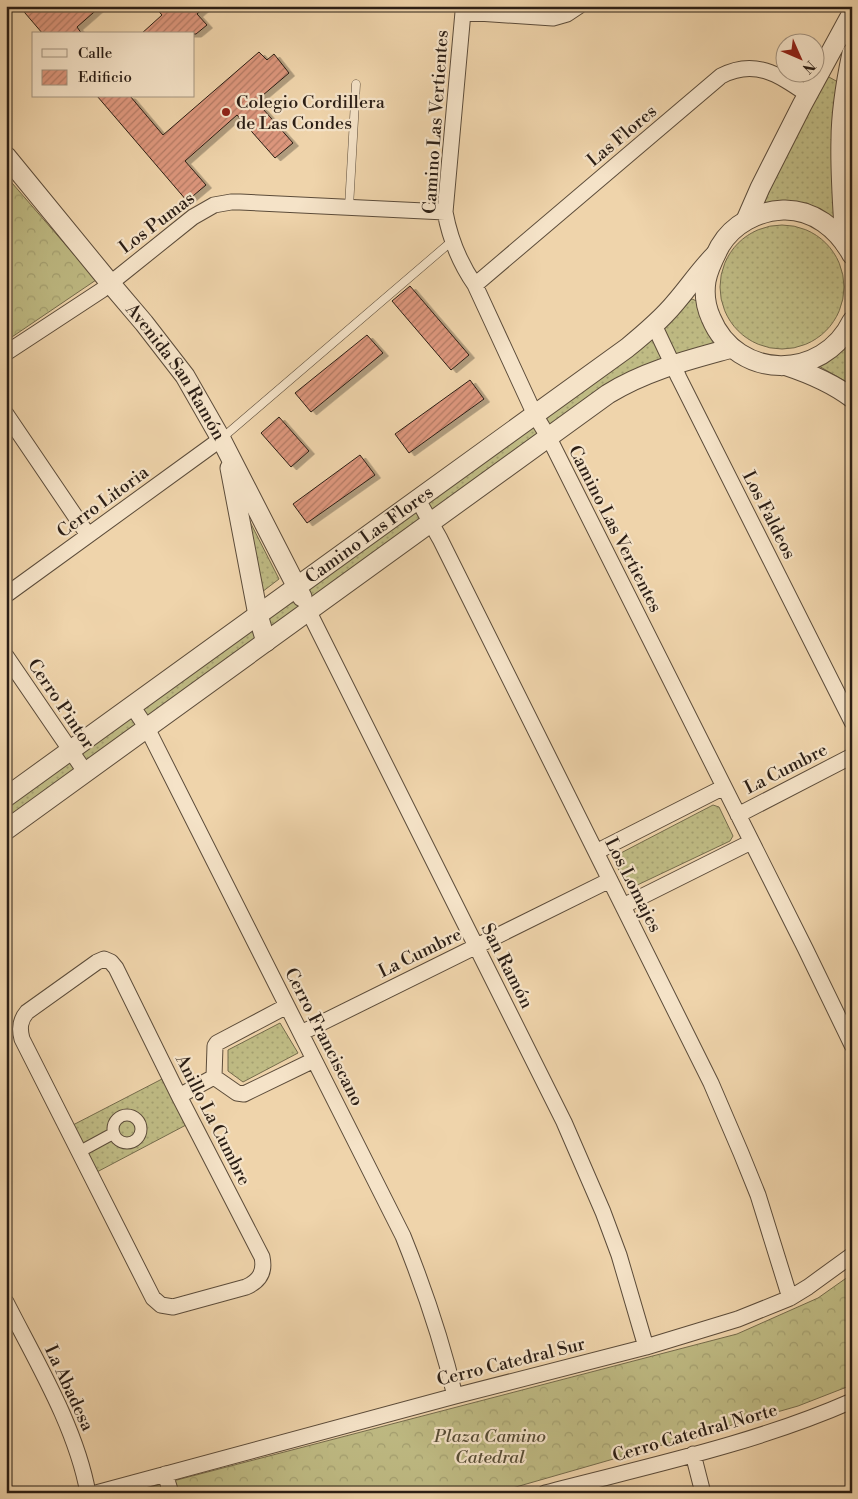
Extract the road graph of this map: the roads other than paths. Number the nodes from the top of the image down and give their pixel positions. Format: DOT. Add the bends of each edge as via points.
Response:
graph roads {
  1 [pos="579,6"];
  2 [pos="463,9"];
  3 [pos="852,13"];
  4 [pos="852,53"];
  5 [pos="356,84"];
  6 [pos="807,94"];
  7 [pos="6,156"];
  8 [pos="349,207"];
  9 [pos="445,212"];
  10 [pos="746,220"];
  11 [pos="452,241"];
  12 [pos="848,250"];
  13 [pos="715,256"];
  14 [pos="110,284"];
  15 [pos="475,285"];
  16 [pos="852,321"];
  17 [pos="654,325"];
  18 [pos="732,348"];
  19 [pos="6,353"];
  20 [pos="673,365"];
  21 [pos="787,366"];
  22 [pos="852,398"];
  23 [pos="6,414"];
  24 [pos="535,415"];
  25 [pos="549,438"];
  26 [pos="224,444"];
  27 [pos="418,500"];
  28 [pos="431,522"];
  29 [pos="88,535"];
  30 [pos="297,586"];
  31 [pos="6,595"];
  32 [pos="309,612"];
  33 [pos="258,615"];
  34 [pos="266,642"];
  35 [pos="6,656"];
  36 [pos="132,706"];
  37 [pos="852,722"];
  38 [pos="147,728"];
  39 [pos="70,751"];
  40 [pos="852,756"];
  41 [pos="86,773"];
  42 [pos="724,787"];
  43 [pos="6,797"];
  44 [pos="738,815"];
  45 [pos="6,830"];
  46 [pos="751,842"];
  47 [pos="596,852"];
  48 [pos="610,880"];
  49 [pos="623,906"];
  50 [pos="476,946"];
  51 [pos="287,1006"];
  52 [pos="301,1033"];
  53 [pos="852,1045"];
  54 [pos="314,1060"];
  55 [pos="214,1077"];
  56 [pos="179,1096"];
  57 [pos="114,1133"];
  58 [pos="79,1152"];
  59 [pos="852,1255"];
  60 [pos="790,1298"];
  61 [pos="6,1302"];
  62 [pos="646,1347"];
  63 [pos="455,1396"];
  64 [pos="852,1401"];
  65 [pos="692,1454"];
  66 [pos="165,1474"];
  67 [pos="88,1493"];
  68 [pos="96,1493"];
  69 [pos="170,1493"];
  70 [pos="546,1493"];
  71 [pos="703,1493"];
  1 -- 2 [label="street" via="553,18"];
  2 -- 9 [label="street, Camino Las Vertientes"];
  3 -- 6 [label="street"];
  4 -- 12 [label="street" via="844,94 841,139"];
  5 -- 8 [label="lane"];
  6 -- 10 [label="street"];
  6 -- 15 [label="street, Las Flores" via="763,70 738,69 721,76"];
  7 -- 14 [label="street, Avenida San Ramón"];
  8 -- 9 [label="street, Los Pumas"];
  8 -- 14 [label="street, Los Pumas" via="240,202 214,205 193,217"];
  9 -- 11 [label="street, Camino Las Vertientes"];
  10 -- 12 [label="street" via="775,210 801,212 824,222 836,232"];
  10 -- 13 [label="street" via="728,235"];
  11 -- 15 [label="street, Camino Las Vertientes"];
  11 -- 26 [label="lane"];
  13 -- 17 [label="street, Camino Las Flores"];
  13 -- 18 [label="street" via="709,269 705,298 714,326"];
  14 -- 19 [label="street, Los Pumas"];
  14 -- 26 [label="street, Avenida San Ramón" via="185,376"];
  15 -- 24 [label="street, Camino Las Vertientes"];
  16 -- 21 [label="street" via="842,337 824,353"];
  17 -- 20 [label="street, Los Faldeos"];
  17 -- 24 [label="street, Camino Las Flores"];
  18 -- 20 [label="street, Camino Las Flores"];
  18 -- 21 [label="street" via="764,364"];
  20 -- 25 [label="street, Camino Las Flores" via="622,386"];
  20 -- 37 [label="street, Los Faldeos"];
  21 -- 22 [label="street" via="822,379"];
  23 -- 29 [label="street"];
  24 -- 25 [label="street, Camino Las Vertientes"];
  24 -- 27 [label="street, Camino Las Flores"];
  25 -- 28 [label="street, Camino Las Flores"];
  25 -- 42 [label="street, Camino Las Vertientes"];
  26 -- 29 [label="street, Cerro Litoria"];
  26 -- 30 [label="street, Avenida San Ramón"];
  26 -- 33 [label="street"];
  27 -- 28 [label="street, Los Lomajes"];
  27 -- 30 [label="street, Camino Las Flores"];
  28 -- 32 [label="street, Camino Las Flores"];
  28 -- 47 [label="street, Los Lomajes"];
  29 -- 31 [label="street, Cerro Litoria"];
  30 -- 32 [label="street, Avenida San Ramón"];
  30 -- 33 [label="street, Camino Las Flores"];
  32 -- 34 [label="street, Camino Las Flores"];
  32 -- 50 [label="street, San Ramón"];
  33 -- 34 [label="street"];
  33 -- 36 [label="street, Camino Las Flores"];
  34 -- 38 [label="street, Camino Las Flores"];
  35 -- 39 [label="street, Cerro Pintor"];
  36 -- 38 [label="street, Cerro Franciscano"];
  36 -- 39 [label="street, Camino Las Flores"];
  38 -- 41 [label="street, Camino Las Flores"];
  38 -- 51 [label="street, Cerro Franciscano"];
  39 -- 41 [label="street, Cerro Pintor"];
  39 -- 43 [label="street, Camino Las Flores"];
  40 -- 44 [label="street, La Cumbre"];
  41 -- 45 [label="street, Camino Las Flores"];
  42 -- 44 [label="street, Camino Las Vertientes"];
  42 -- 47 [label="street, La Cumbre"];
  44 -- 46 [label="street, Camino Las Vertientes"];
  46 -- 49 [label="street"];
  46 -- 53 [label="street, Camino Las Vertientes"];
  47 -- 48 [label="street, Los Lomajes"];
  48 -- 49 [label="street, Los Lomajes"];
  48 -- 50 [label="street, La Cumbre"];
  49 -- 60 [label="street, Los Lomajes" via="728,1121 758,1195"];
  50 -- 52 [label="street, La Cumbre"];
  50 -- 62 [label="street, San Ramón" via="586,1171 618,1254"];
  51 -- 52 [label="street, Cerro Franciscano"];
  51 -- 55 [label="street" via="217,1043"];
  52 -- 54 [label="street, Cerro Franciscano"];
  54 -- 55 [label="street" via="244,1094 237,1093"];
  54 -- 63 [label="street, Cerro Franciscano" via="403,1236 447,1359"];
  55 -- 56 [label="street"];
  56 -- 58 [label="street, Anillo La Cumbre" via="116,968 108,960 97,962 27,1012 20,1028 22,1039"];
  56 -- 58 [label="street, Anillo La Cumbre" via="262,1257 263,1269 252,1284 173,1307 156,1302"];
  57 -- 58 [label="street"];
  59 -- 60 [label="street, Cerro Catedral Sur"];
  60 -- 62 [label="street, Cerro Catedral Sur" via="738,1319"];
  61 -- 67 [label="street, La Abadesa" via="74,1442"];
  62 -- 63 [label="street, Cerro Catedral Sur"];
  63 -- 66 [label="street, Cerro Catedral Sur"];
  64 -- 65 [label="street, Cerro Catedral Norte" via="802,1422"];
  65 -- 70 [label="street, Cerro Catedral Norte"];
  65 -- 71 [label="street"];
  66 -- 68 [label="street, Cerro Catedral Sur"];
  66 -- 69 [label="street"];
}
